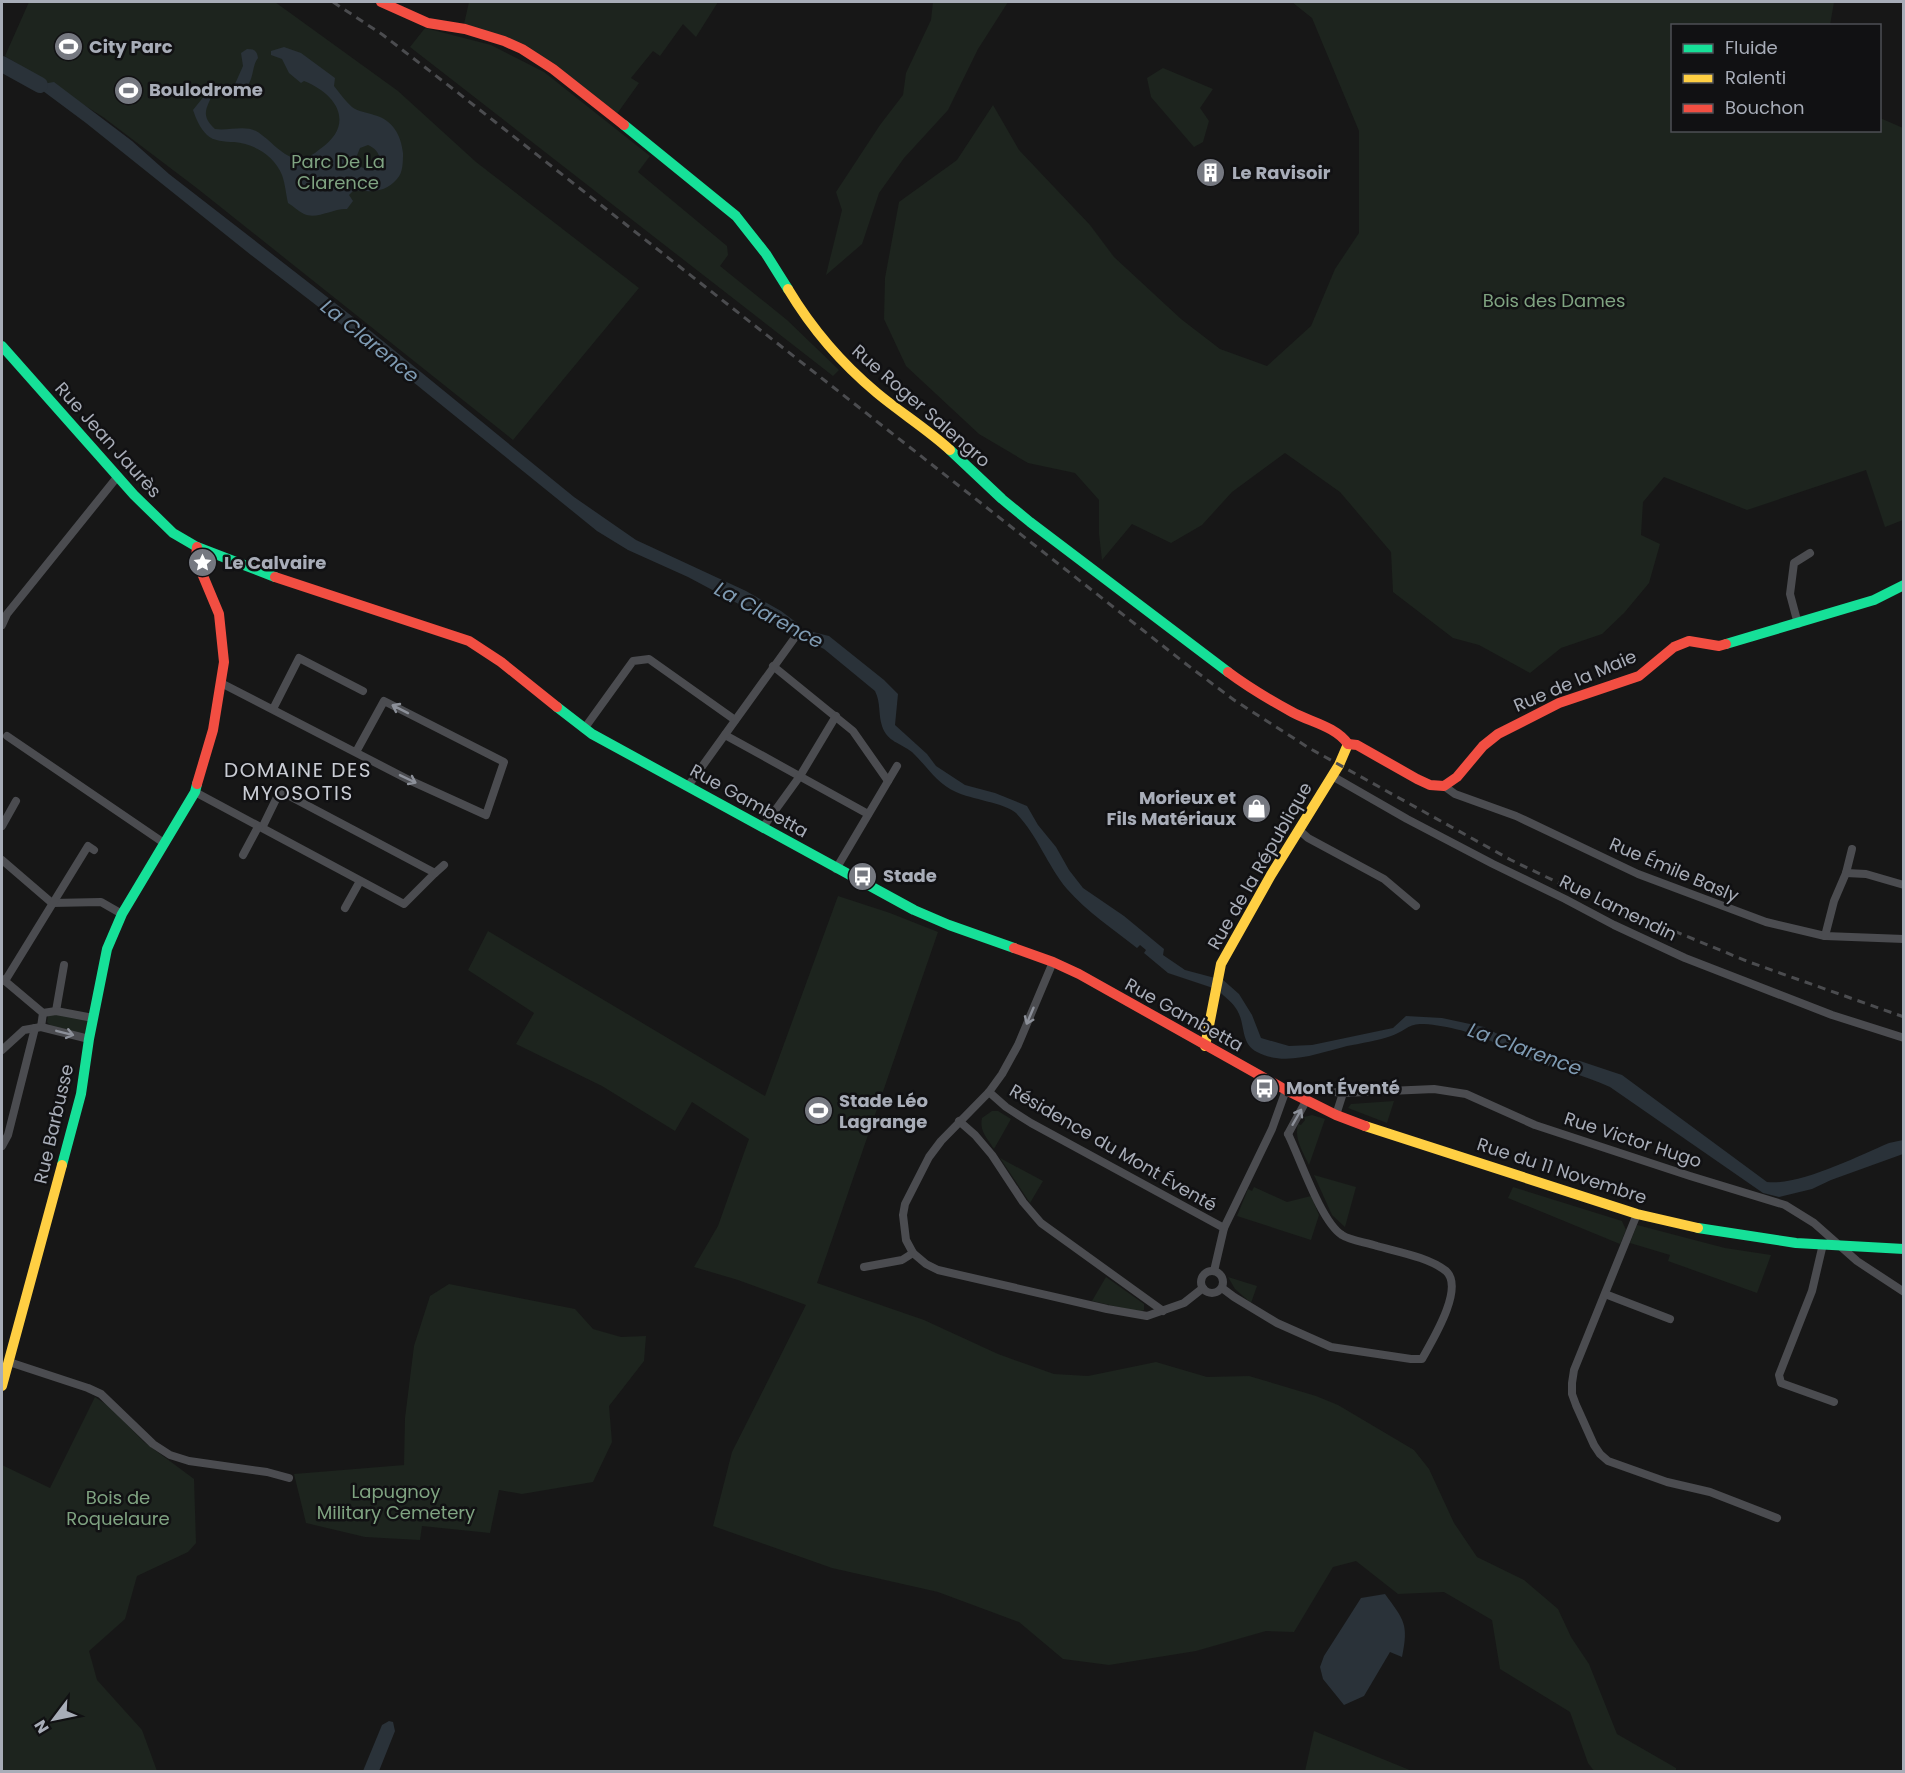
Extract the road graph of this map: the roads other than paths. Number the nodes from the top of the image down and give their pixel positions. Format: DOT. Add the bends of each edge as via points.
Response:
graph roads {
  1 [pos="381,2"];
  2 [pos="2,346"];
  3 [pos="118,477"];
  4 [pos="197,547"];
  5 [pos="1810,553"];
  6 [pos="1904,585"];
  7 [pos="1798,624"];
  8 [pos="2,625"];
  9 [pos="796,636"];
  10 [pos="773,666"];
  11 [pos="221,683"];
  12 [pos="363,691"];
  13 [pos="273,709"];
  14 [pos="836,716"];
  15 [pos="735,720"];
  16 [pos="584,729"];
  17 [pos="725,735"];
  18 [pos="7,736"];
  19 [pos="1348,744"];
  20 [pos="356,752"];
  21 [pos="897,766"];
  22 [pos="800,776"];
  23 [pos="1332,776"];
  24 [pos="888,781"];
  25 [pos="688,786"];
  26 [pos="1444,786"];
  27 [pos="195,792"];
  28 [pos="16,801"];
  29 [pos="868,814"];
  30 [pos="2,826"];
  31 [pos="260,827"];
  32 [pos="764,829"];
  33 [pos="1299,830"];
  34 [pos="165,843"];
  35 [pos="1852,849"];
  36 [pos="94,850"];
  37 [pos="243,855"];
  38 [pos="2,860"];
  39 [pos="444,865"];
  40 [pos="836,869"];
  41 [pos="435,873"];
  42 [pos="1846,873"];
  43 [pos="360,881"];
  44 [pos="1904,885"];
  45 [pos="52,903"];
  46 [pos="1416,906"];
  47 [pos="345,908"];
  48 [pos="122,914"];
  49 [pos="1826,936"];
  50 [pos="1904,939"];
  51 [pos="1053,962"];
  52 [pos="64,965"];
  53 [pos="3,980"];
  54 [pos="56,1011"];
  55 [pos="43,1012"];
  56 [pos="93,1018"];
  57 [pos="38,1028"];
  58 [pos="1904,1038"];
  59 [pos="89,1039"];
  60 [pos="1205,1046"];
  61 [pos="2,1050"];
  62 [pos="1286,1090"];
  63 [pos="989,1092"];
  64 [pos="1343,1093"];
  65 [pos="1306,1101"];
  66 [pos="1336,1115"];
  67 [pos="959,1121"];
  68 [pos="1272,1130"];
  69 [pos="1288,1134"];
  70 [pos="2,1146"];
  71 [pos="1636,1214"];
  72 [pos="1224,1228"];
  73 [pos="1823,1244"];
  74 [pos="1838,1244"];
  75 [pos="1904,1249"];
  76 [pos="913,1252"];
  77 [pos="864,1267"];
  78 [pos="1214,1271"];
  79 [pos="1203,1288"];
  80 [pos="1222,1288"];
  81 [pos="1904,1292"];
  82 [pos="1605,1294"];
  83 [pos="1163,1311"];
  84 [pos="1670,1319"];
  85 [pos="9,1362"];
  86 [pos="2,1386"];
  87 [pos="1834,1402"];
  88 [pos="289,1478"];
  89 [pos="1777,1518"];
  1 -- 19 [label="street, Rue Roger Salengro" via="428,23 504,40 553,69 736,216 826,344 878,394 939,440 1030,522 1243,683 1332,730"];
  2 -- 3 [label="street, Rue Jean Jaurès"];
  3 -- 4 [label="street, Rue Jean Jaurès" via="157,518"];
  3 -- 8 [label="street"];
  4 -- 11 [label="street, Rue Barbusse" via="196,559 219,614 224,662"];
  4 -- 16 [label="street, Rue Gambetta" via="293,584 469,641 508,665"];
  5 -- 7 [label="street" via="1794,562 1790,594"];
  6 -- 7 [label="street, Rue de la Maie" via="1874,600"];
  7 -- 26 [label="street, Rue de la Maie" via="1719,646 1689,641 1674,647 1639,676 1558,703 1498,734"];
  9 -- 10 [label="street"];
  10 -- 14 [label="street"];
  10 -- 15 [label="street"];
  11 -- 13 [label="street"];
  11 -- 27 [label="street, Rue Barbusse" via="213,730"];
  12 -- 13 [label="street" via="299,658"];
  13 -- 20 [label="street"];
  14 -- 22 [label="street"];
  14 -- 24 [label="street" via="853,731"];
  15 -- 16 [label="street" via="649,659 633,661"];
  15 -- 17 [label="street"];
  16 -- 25 [label="street, Rue Gambetta"];
  17 -- 22 [label="street"];
  17 -- 25 [label="street"];
  18 -- 34 [label="street"];
  19 -- 23 [label="street, Rue de la République"];
  19 -- 26 [label="street, Rue Roger Salengro" via="1357,745 1416,779"];
  20 -- 20 [label="street, one-way" via="486,815 504,762 384,701"];
  21 -- 24 [label="street"];
  22 -- 29 [label="street"];
  22 -- 32 [label="street"];
  23 -- 33 [label="street, Rue de la République"];
  23 -- 58 [label="street, Rue Lamendin" via="1493,864 1685,958"];
  24 -- 29 [label="street"];
  25 -- 32 [label="street, Rue Gambetta"];
  26 -- 49 [label="street, Rue Émile Basly" via="1709,902 1766,922"];
  27 -- 31 [label="street"];
  27 -- 34 [label="street, Rue Barbusse"];
  28 -- 30 [label="street"];
  29 -- 40 [label="street"];
  31 -- 37 [label="street"];
  31 -- 41 [label="street" via="280,791"];
  31 -- 43 [label="street"];
  32 -- 40 [label="street, Rue Gambetta"];
  33 -- 46 [label="street" via="1384,879"];
  33 -- 60 [label="street, Rue de la République" via="1221,964"];
  34 -- 48 [label="street, Rue Barbusse"];
  35 -- 42 [label="street"];
  36 -- 45 [label="street" via="88,846"];
  38 -- 45 [label="street"];
  39 -- 41 [label="street"];
  40 -- 51 [label="street, Rue Gambetta" via="934,919"];
  41 -- 43 [label="street" via="404,904"];
  42 -- 44 [label="street" via="1866,874"];
  42 -- 49 [label="street"];
  43 -- 47 [label="street"];
  45 -- 48 [label="street" via="101,902"];
  45 -- 53 [label="street"];
  48 -- 56 [label="street, Rue Barbusse" via="107,949"];
  49 -- 50 [label="street, Rue Émile Basly"];
  51 -- 60 [label="street, Rue Gambetta"];
  51 -- 63 [label="street, Résidence du Mont Éventé, one-way" via="1018,1045"];
  52 -- 54 [label="street"];
  53 -- 55 [label="street"];
  54 -- 55 [label="street"];
  54 -- 56 [label="street"];
  55 -- 57 [label="street"];
  56 -- 59 [label="street, Rue Barbusse"];
  57 -- 59 [label="street, one-way"];
  57 -- 61 [label="street" via="24,1030"];
  57 -- 70 [label="street"];
  59 -- 85 [label="street, Rue Barbusse" via="81,1095"];
  60 -- 62 [label="street, Rue Gambetta"];
  62 -- 64 [label="street, Rue Victor Hugo" via="1291,1087"];
  62 -- 65 [label="street, Rue du 11 Novembre"];
  62 -- 68 [label="street, Résidence du Mont Éventé"];
  63 -- 67 [label="street, Résidence du Mont Éventé"];
  63 -- 72 [label="street, Résidence du Mont Éventé" via="1031,1123"];
  64 -- 66 [label="street"];
  64 -- 74 [label="street, Rue Victor Hugo" via="1434,1089 1466,1094 1535,1125 1785,1205"];
  65 -- 66 [label="street, Rue du 11 Novembre"];
  69 -- 65 [label="street, one-way"];
  66 -- 71 [label="street, Rue du 11 Novembre"];
  67 -- 76 [label="street, Résidence du Mont Éventé" via="929,1157 904,1204 904,1231"];
  67 -- 83 [label="street" via="993,1155 1041,1223"];
  68 -- 69 [label="street"];
  68 -- 72 [label="street, Résidence du Mont Éventé"];
  69 -- 80 [label="street" via="1327,1219 1342,1235 1430,1262 1447,1272 1453,1289 1440,1325 1422,1359 1331,1347 1277,1323"];
  71 -- 73 [label="street, Rue du 11 Novembre" via="1708,1230"];
  71 -- 82 [label="street"];
  72 -- 78 [label="street, Résidence du Mont Éventé"];
  73 -- 74 [label="street, Rue du 11 Novembre"];
  73 -- 87 [label="street" via="1812,1291 1779,1375 1781,1383"];
  74 -- 75 [label="street"];
  74 -- 81 [label="street, Rue Victor Hugo"];
  76 -- 77 [label="street" via="902,1260"];
  76 -- 83 [label="street" via="926,1264 964,1276 1147,1316"];
  78 -- 79 [label="street" via="1203,1276"];
  78 -- 80 [label="street" via="1222,1277"];
  79 -- 80 [label="street" via="1212,1293"];
  79 -- 83 [label="street" via="1184,1303"];
  82 -- 84 [label="street"];
  82 -- 89 [label="street" via="1572,1383 1576,1405 1600,1454 1618,1465 1710,1492"];
  85 -- 86 [label="street, Rue Barbusse"];
  85 -- 88 [label="street" via="101,1394 153,1444 170,1455"];
}
